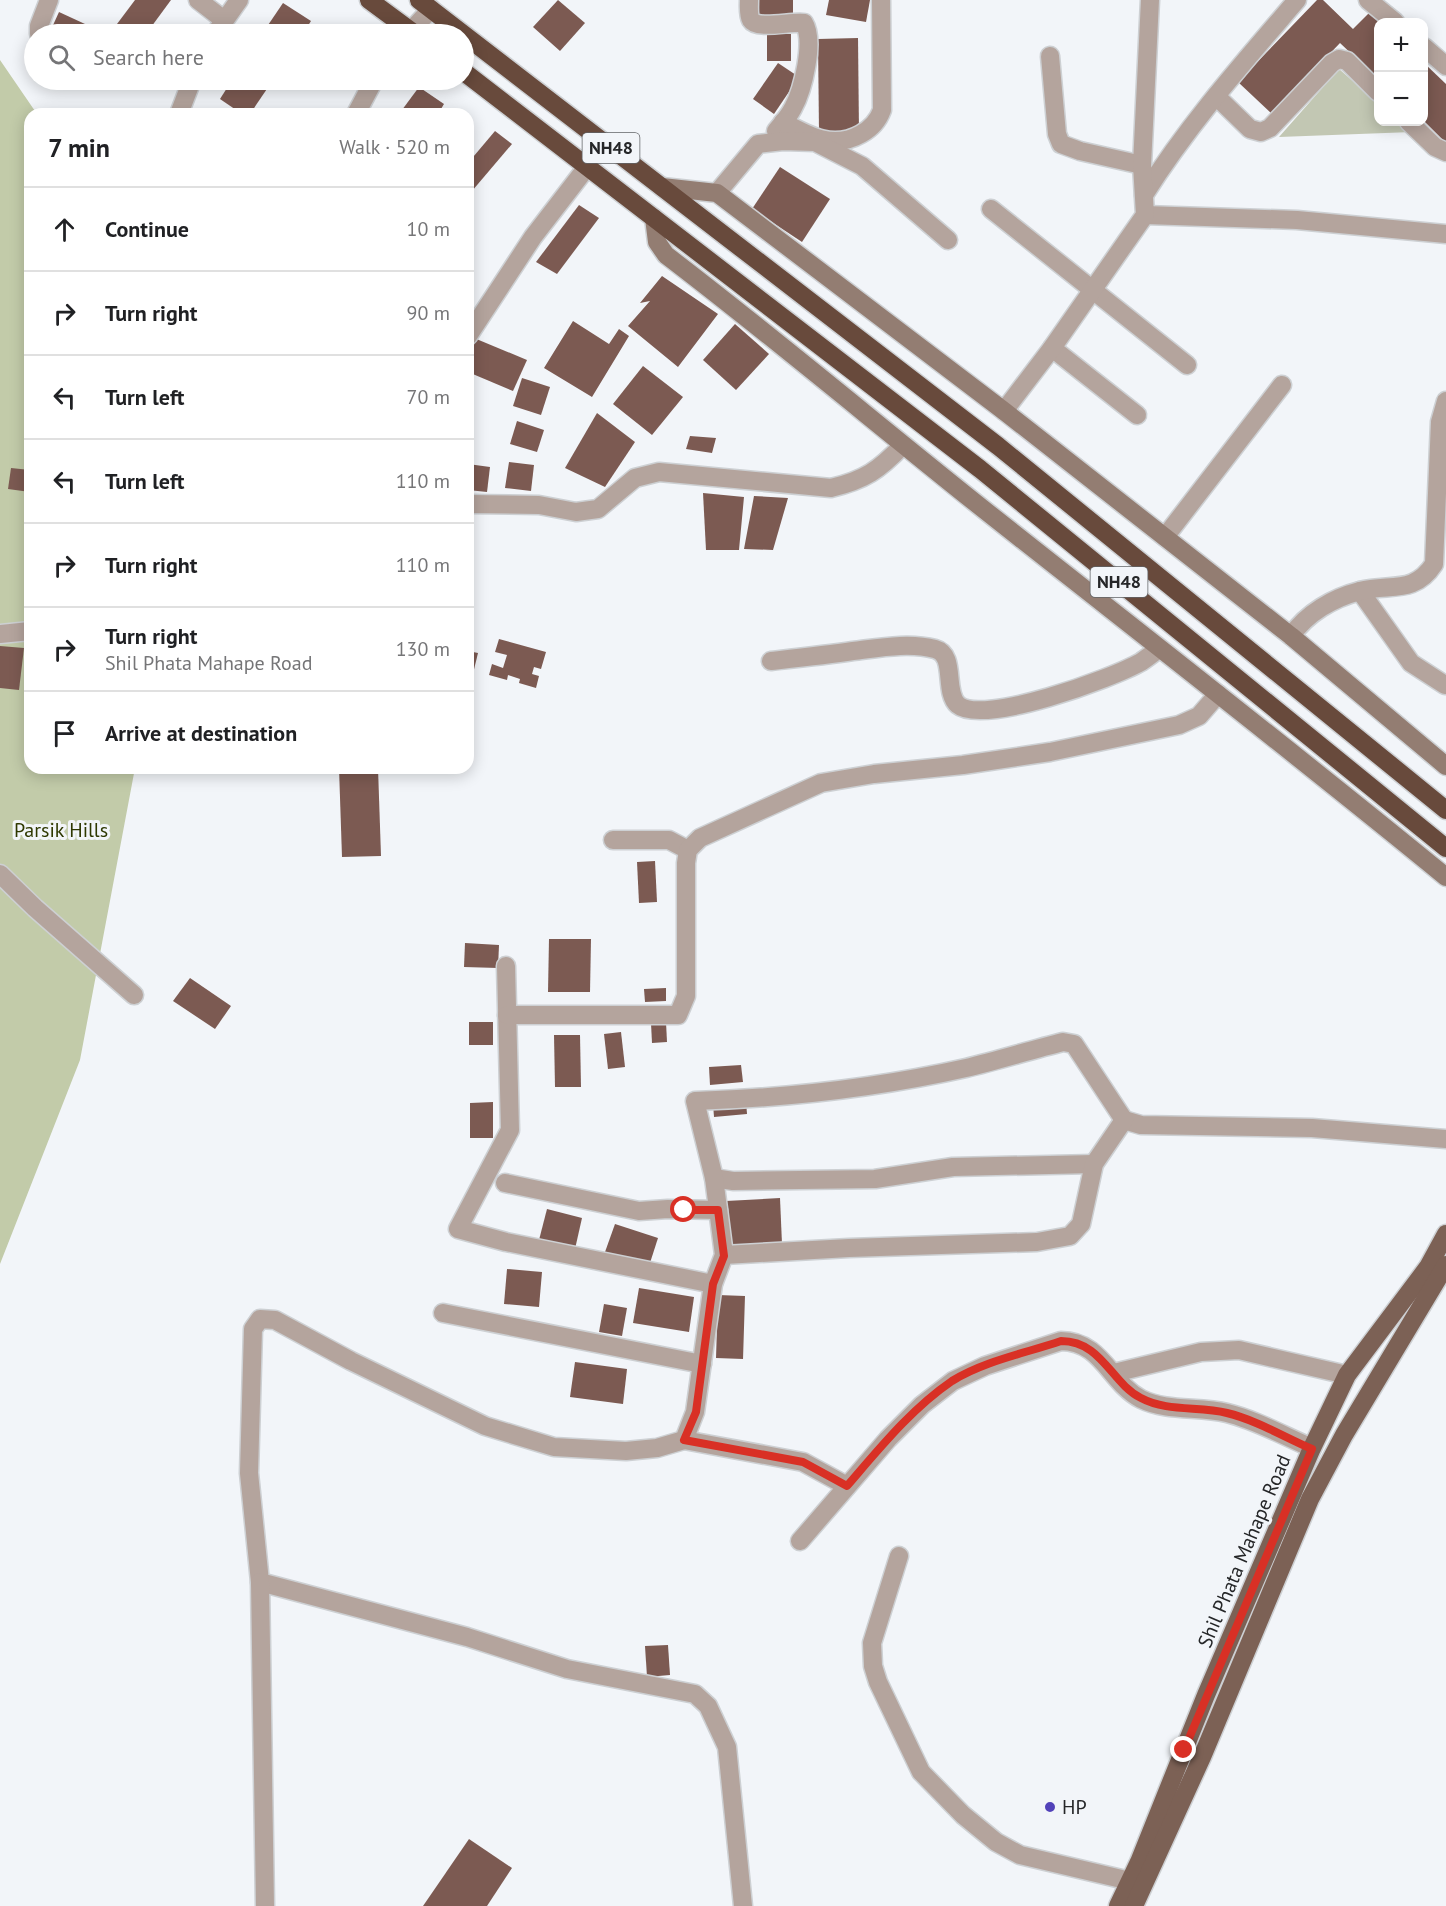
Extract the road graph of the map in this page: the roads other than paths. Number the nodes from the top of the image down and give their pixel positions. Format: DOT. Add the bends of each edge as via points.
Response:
graph roads {
  1 [pos="49,0"];
  2 [pos="198,0"];
  3 [pos="239,0"];
  4 [pos="369,0"];
  5 [pos="749,0"];
  6 [pos="881,0"];
  7 [pos="1150,0"];
  8 [pos="1297,0"];
  9 [pos="1368,0"];
  10 [pos="425,4"];
  11 [pos="1390,18"];
  12 [pos="40,24"];
  13 [pos="218,24"];
  14 [pos="222,24"];
  15 [pos="400,24"];
  16 [pos="415,24"];
  17 [pos="451,24"];
  18 [pos="474,42"];
  19 [pos="1428,50"];
  20 [pos="1050,56"];
  21 [pos="1446,66"];
  22 [pos="474,80"];
  23 [pos="1374,88"];
  24 [pos="188,90"];
  25 [pos="369,90"];
  26 [pos="545,96"];
  27 [pos="1216,96"];
  28 [pos="181,108"];
  29 [pos="359,108"];
  30 [pos="527,121"];
  31 [pos="783,122"];
  32 [pos="1413,126"];
  33 [pos="769,143"];
  34 [pos="1446,152"];
  35 [pos="1142,165"];
  36 [pos="587,166"];
  37 [pos="662,187"];
  38 [pos="717,193"];
  39 [pos="1144,195"];
  40 [pos="991,209"];
  41 [pos="1145,215"];
  42 [pos="654,218"];
  43 [pos="1446,234"];
  44 [pos="948,240"];
  45 [pos="1093,291"];
  46 [pos="474,327"];
  47 [pos="1052,348"];
  48 [pos="1187,365"];
  49 [pos="1282,385"];
  50 [pos="1446,401"];
  51 [pos="1004,411"];
  52 [pos="1137,415"];
  53 [pos="903,445"];
  54 [pos="1442,489"];
  55 [pos="474,504"];
  56 [pos="1165,537"];
  57 [pos="1360,591"];
  58 [pos="24,632"];
  59 [pos="0,634"];
  60 [pos="1291,636"];
  61 [pos="1159,649"];
  62 [pos="771,661"];
  63 [pos="1445,684"];
  64 [pos="1218,694"];
  65 [pos="1446,766"];
  66 [pos="1446,810"];
  67 [pos="613,840"];
  68 [pos="1446,848"];
  69 [pos="688,850"];
  70 [pos="0,874"];
  71 [pos="1446,877"];
  72 [pos="506,966"];
  73 [pos="135,995"];
  74 [pos="507,1015"];
  75 [pos="1124,1120"];
  76 [pos="1446,1139"];
  77 [pos="1094,1164"];
  78 [pos="714,1178"];
  79 [pos="505,1183"];
  80 [pos="718,1210"];
  81 [pos="1446,1234"];
  82 [pos="724,1256"];
  83 [pos="1440,1270"];
  84 [pos="713,1284"];
  85 [pos="443,1313"];
  86 [pos="702,1364"];
  87 [pos="1114,1372"];
  88 [pos="1347,1375"];
  89 [pos="684,1440"];
  90 [pos="1312,1449"];
  91 [pos="847,1486"];
  92 [pos="800,1541"];
  93 [pos="898,1556"];
  94 [pos="260,1582"];
  95 [pos="1130,1881"];
  96 [pos="265,1906"];
  97 [pos="743,1906"];
  98 [pos="1118,1906"];
  99 [pos="1134,1906"];
  1 -- 12 [label="street"];
  2 -- 13 [label="street"];
  3 -- 14 [label="street"];
  4 -- 15 [label="highway"];
  5 -- 31 [label="street" via="750,19 755,24 795,22 804,23 808,29 800,92"];
  6 -- 31 [label="street" via="879,118 848,141 806,135"];
  7 -- 35 [label="street"];
  8 -- 27 [label="street"];
  9 -- 11 [label="street"];
  10 -- 16 [label="street"];
  10 -- 17 [label="highway, NH48"];
  18 -- 26 [label="highway, NH48"];
  19 -- 21 [label="street"];
  20 -- 35 [label="street" via="1061,144"];
  22 -- 30 [label="highway, NH48"];
  23 -- 27 [label="street" via="1347,61 1339,59 1270,128 1261,132 1250,129"];
  24 -- 28 [label="street"];
  25 -- 29 [label="street"];
  26 -- 30 [label="highway"];
  26 -- 37 [label="highway, NH48"];
  27 -- 39 [label="street" via="1168,156"];
  30 -- 36 [label="highway, NH48"];
  31 -- 33 [label="street"];
  32 -- 34 [label="street"];
  33 -- 38 [label="street" via="758,144"];
  33 -- 44 [label="street" via="815,142 862,166"];
  35 -- 39 [label="street"];
  36 -- 42 [label="highway, NH48"];
  36 -- 46 [label="street" via="533,237"];
  37 -- 38 [label="street"];
  37 -- 66 [label="highway, NH48" via="998,446"];
  38 -- 51 [label="street"];
  39 -- 41 [label="street"];
  40 -- 45 [label="street"];
  41 -- 43 [label="street" via="1297,220"];
  41 -- 45 [label="street"];
  42 -- 53 [label="street" via="657,242 666,255"];
  42 -- 68 [label="highway, NH48" via="980,469"];
  45 -- 47 [label="street"];
  45 -- 48 [label="street"];
  47 -- 51 [label="street"];
  47 -- 52 [label="street"];
  49 -- 56 [label="street"];
  50 -- 54 [label="street" via="1440,422"];
  51 -- 56 [label="street"];
  53 -- 55 [label="street" via="885,463 856,482 831,488 659,472 635,478 598,509 576,512 539,505"];
  53 -- 61 [label="street"];
  54 -- 57 [label="street" via="1434,564 1425,577 1409,585"];
  56 -- 60 [label="street"];
  57 -- 60 [label="street" via="1320,607"];
  57 -- 63 [label="street" via="1411,663"];
  58 -- 59 [label="street"];
  60 -- 65 [label="street"];
  61 -- 62 [label="street" via="1140,662 1073,691 998,709 968,711 957,704 946,658 936,650 885,647"];
  61 -- 64 [label="street"];
  64 -- 69 [label="street" via="1199,716 1179,725 1050,752 821,783 700,838"];
  64 -- 71 [label="street"];
  67 -- 69 [label="street" via="669,840"];
  69 -- 74 [label="street" via="686,996 678,1015"];
  70 -- 73 [label="street"];
  72 -- 74 [label="street"];
  74 -- 84 [label="street" via="510,1130 458,1229"];
  75 -- 76 [label="street" via="1141,1125 1312,1128"];
  75 -- 77 [label="street"];
  75 -- 78 [label="street" via="1074,1044 1063,1041 967,1068 883,1083 793,1096 695,1101"];
  77 -- 78 [label="street" via="953,1167 876,1179"];
  77 -- 82 [label="street" via="1081,1224 1070,1236 1037,1242"];
  78 -- 80 [label="street"];
  79 -- 80 [label="street" via="639,1211"];
  80 -- 82 [label="street"];
  81 -- 83 [label="main road, Shil Phata Mahape Road"];
  82 -- 84 [label="street"];
  83 -- 88 [label="main road, Shil Phata Mahape Road"];
  83 -- 99 [label="main road, Shil Phata Mahape Road" via="1310,1499 1202,1757"];
  84 -- 86 [label="street"];
  85 -- 86 [label="street"];
  86 -- 89 [label="street" via="696,1412"];
  87 -- 88 [label="street" via="1201,1352 1239,1350"];
  87 -- 90 [label="street" via="1140,1398 1165,1406 1231,1414"];
  87 -- 91 [label="street" via="1074,1341 1061,1341 985,1366 953,1381 922,1405"];
  88 -- 90 [label="main road, Shil Phata Mahape Road"];
  89 -- 91 [label="street" via="803,1462"];
  89 -- 94 [label="street" via="626,1451 554,1447 484,1426 275,1320 260,1319 253,1329 249,1473"];
  90 -- 95 [label="main road, Shil Phata Mahape Road"];
  91 -- 92 [label="street"];
  93 -- 95 [label="street" via="872,1642 873,1666 921,1772 963,1815 996,1842 1020,1855"];
  94 -- 96 [label="street"];
  94 -- 97 [label="street" via="567,1668 695,1694 708,1706 727,1748"];
  95 -- 98 [label="main road, Shil Phata Mahape Road"];
}
